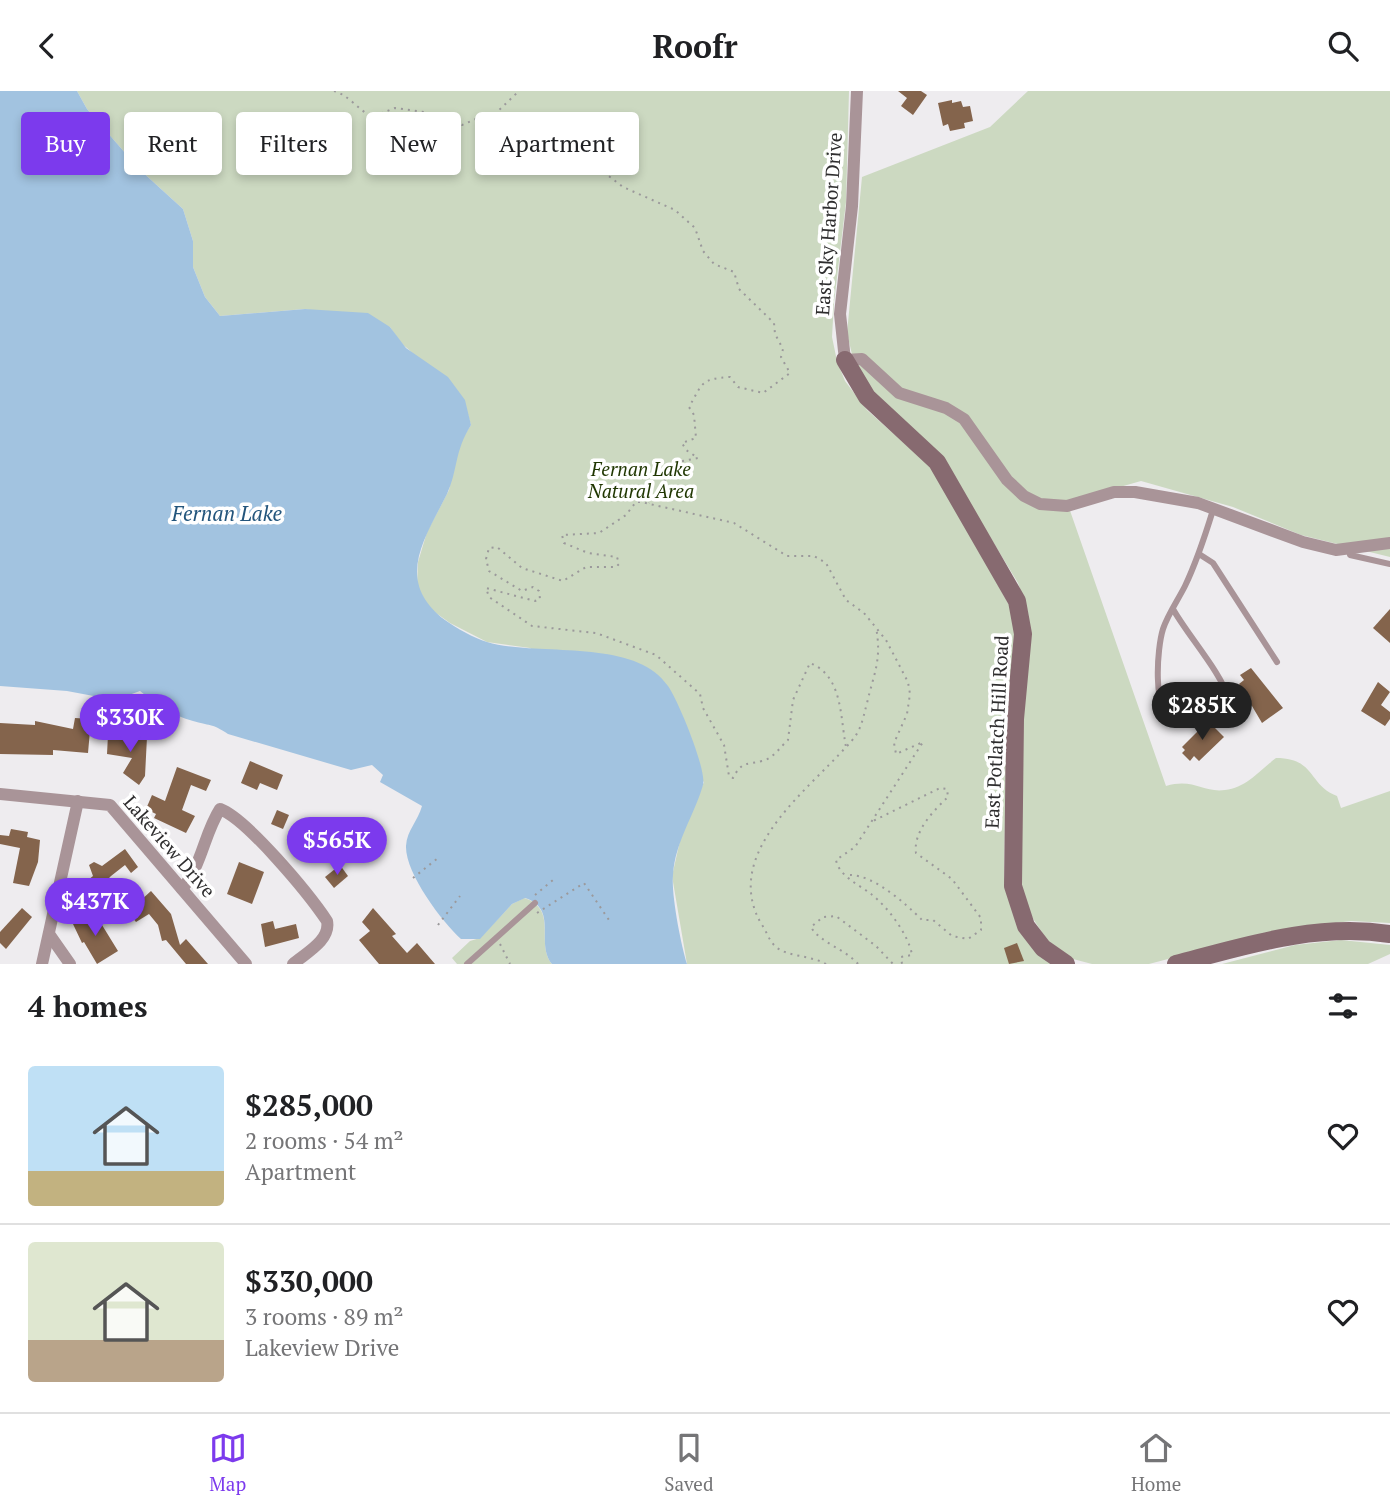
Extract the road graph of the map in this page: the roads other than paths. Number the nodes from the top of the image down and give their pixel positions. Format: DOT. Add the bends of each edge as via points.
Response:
graph roads {
  1 [pos="857,91"];
  2 [pos="845,360"];
  3 [pos="1214,508"];
  4 [pos="1390,543"];
  5 [pos="1349,550"];
  6 [pos="1199,554"];
  7 [pos="1390,564"];
  8 [pos="1173,609"];
  9 [pos="1277,662"];
  10 [pos="0,794"];
  11 [pos="78,801"];
  12 [pos="182,889"];
  13 [pos="535,904"];
  14 [pos="1390,934"];
  15 [pos="49,935"];
  16 [pos="1056,962"];
  17 [pos="42,964"];
  18 [pos="70,964"];
  19 [pos="246,964"];
  20 [pos="293,964"];
  21 [pos="467,964"];
  22 [pos="1176,964"];
  1 -- 2 [label="street, East Sky Harbor Drive" via="852,206 840,314"];
  2 -- 3 [label="street" via="862,359 900,393 956,413 1007,480 1031,501 1067,506 1123,491"];
  2 -- 16 [label="street, East Potlatch Hill Road" via="867,397 937,462 1017,601 1023,633 1015,719 1013,886 1026,926"];
  3 -- 5 [label="street" via="1303,542"];
  3 -- 6 [label="lane"];
  4 -- 5 [label="street"];
  5 -- 7 [label="lane" via="1350,555"];
  6 -- 8 [label="lane"];
  6 -- 9 [label="lane" via="1213,562"];
  8 -- 8 [label="lane" via="1159,645 1157,678 1164,712 1173,721 1215,711 1228,698"];
  10 -- 11 [label="street, Lakeview Drive"];
  11 -- 12 [label="street, Lakeview Drive" via="110,805"];
  11 -- 15 [label="street"];
  12 -- 19 [label="street, Lakeview Drive"];
  12 -- 20 [label="street" via="194,873 213,819 220,809 227,812 244,825 327,921 322,940"];
  13 -- 21 [label="lane"];
  14 -- 22 [label="street" via="1349,930 1302,933"];
  15 -- 17 [label="street"];
  15 -- 18 [label="street"];
}
